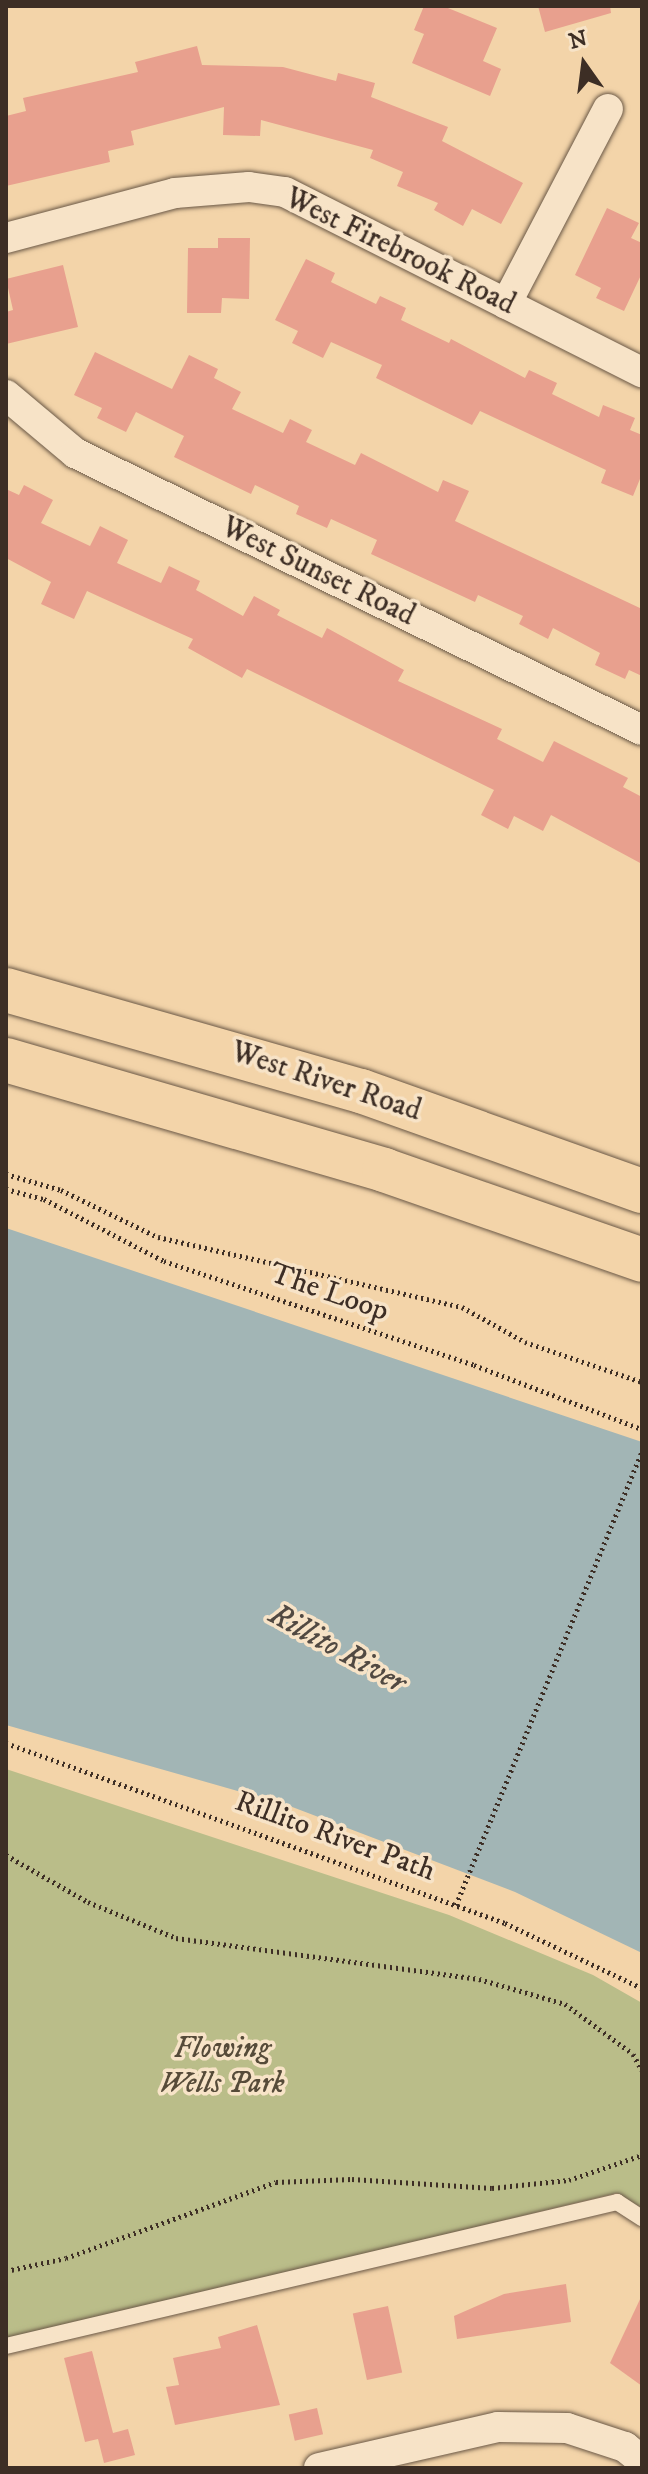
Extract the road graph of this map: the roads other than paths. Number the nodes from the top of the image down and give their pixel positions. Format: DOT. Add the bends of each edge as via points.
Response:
graph roads {
  1 [pos="608,109"];
  2 [pos="6,238"];
  3 [pos="506,304"];
  4 [pos="642,372"];
  5 [pos="6,395"];
  6 [pos="642,730"];
  7 [pos="6,990"];
  8 [pos="6,1060"];
  9 [pos="642,1191"];
  10 [pos="642,1260"];
  11 [pos="642,2218"];
  12 [pos="6,2346"];
  13 [pos="642,2461"];
  14 [pos="319,2468"];
  1 -- 3 [label="street"];
  2 -- 3 [label="street, West Firebrook Road" via="175,193 249,187 285,192"];
  3 -- 4 [label="street, West Firebrook Road"];
  5 -- 6 [label="street, West Sunset Road" via="75,453"];
  7 -- 9 [label="main road, West River Road" via="361,1091"];
  8 -- 10 [label="main road" via="384,1170"];
  11 -- 12 [label="lane" via="617,2202"];
  13 -- 14 [label="street" via="625,2447 567,2428 498,2427"];
}
